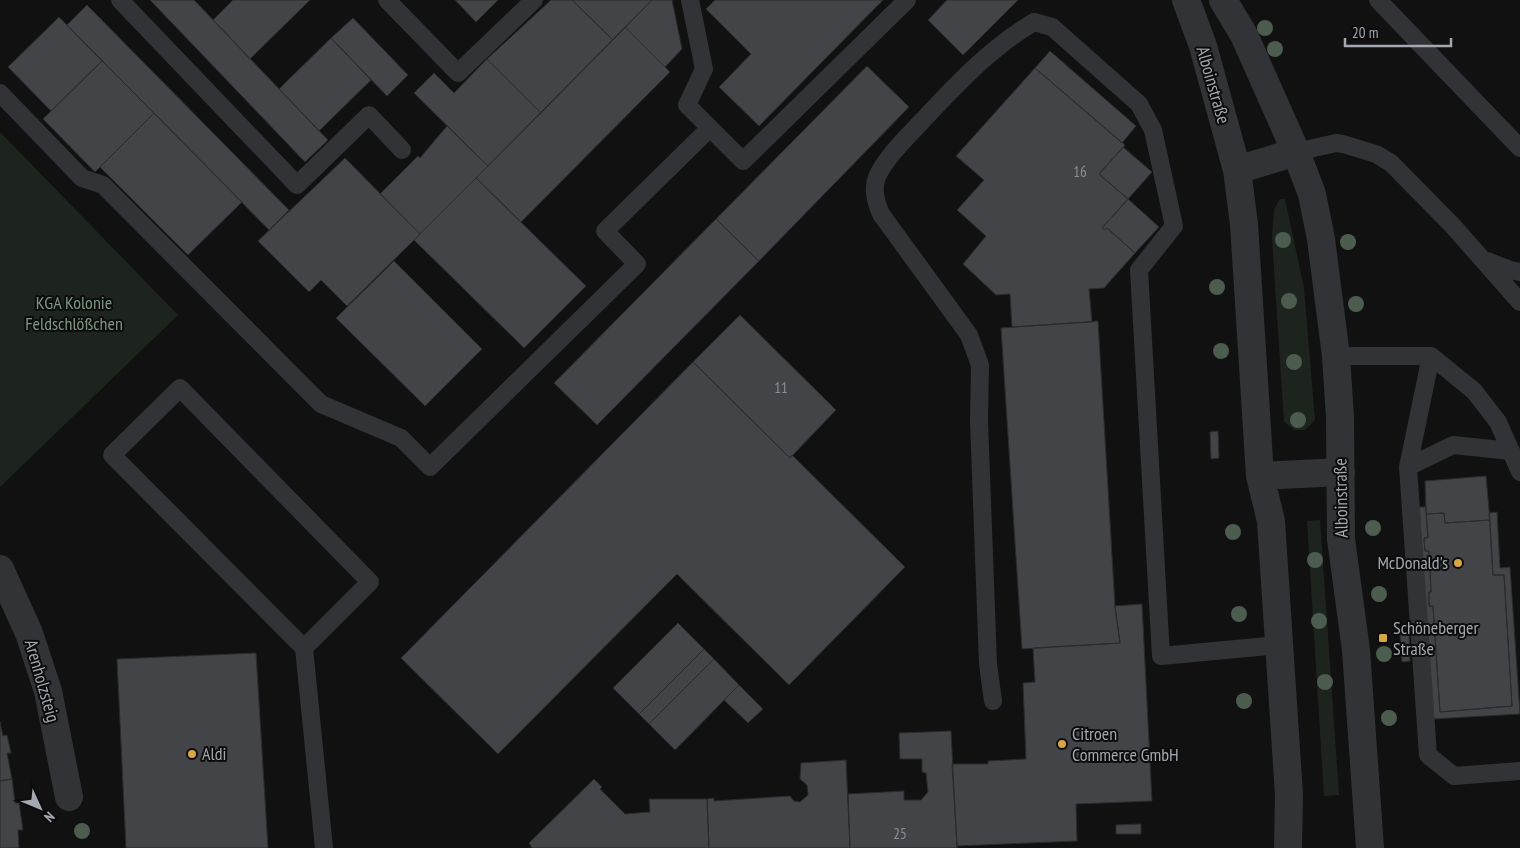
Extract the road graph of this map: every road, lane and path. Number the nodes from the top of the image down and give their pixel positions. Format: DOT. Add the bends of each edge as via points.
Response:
graph roads {
  1 [pos="120,0"];
  2 [pos="387,0"];
  3 [pos="534,0"];
  4 [pos="690,0"];
  5 [pos="907,0"];
  6 [pos="1186,0"];
  7 [pos="1224,0"];
  8 [pos="1378,0"];
  9 [pos="0,93"];
  10 [pos="710,128"];
  11 [pos="1520,148"];
  12 [pos="402,150"];
  13 [pos="1296,152"];
  14 [pos="1237,170"];
  15 [pos="1482,259"];
  16 [pos="1520,272"];
  17 [pos="1520,302"];
  18 [pos="1336,356"];
  19 [pos="1431,356"];
  20 [pos="1511,451"];
  21 [pos="1408,467"];
  22 [pos="1341,472"];
  23 [pos="1520,472"];
  24 [pos="1260,476"];
  25 [pos="0,569"];
  26 [pos="1279,645"];
  27 [pos="304,648"];
  28 [pos="993,701"];
  29 [pos="1520,771"];
  30 [pos="69,797"];
  31 [pos="324,848"];
  32 [pos="1288,848"];
  33 [pos="1370,848"];
  1 -- 12 [label="lane" via="297,185 369,116"];
  2 -- 3 [label="lane" via="458,73"];
  4 -- 10 [label="lane" via="704,69 687,104"];
  5 -- 10 [label="lane" via="743,161"];
  6 -- 14 [label="street, Alboinstraße" via="1203,46"];
  7 -- 13 [label="street, Alboinstraße" via="1244,35"];
  8 -- 11 [label="lane"];
  9 -- 10 [label="lane" via="82,178 103,185 321,404 401,438 430,467 637,264 605,231"];
  13 -- 14 [label="street"];
  13 -- 15 [label="lane" via="1336,144 1376,154 1410,180"];
  13 -- 18 [label="street, Alboinstraße" via="1312,194 1321,238"];
  14 -- 24 [label="street, Alboinstraße" via="1244,224"];
  15 -- 16 [label="lane"];
  15 -- 17 [label="lane"];
  18 -- 19 [label="lane"];
  18 -- 22 [label="street, Alboinstraße"];
  19 -- 20 [label="lane" via="1474,391 1498,422"];
  19 -- 21 [label="lane"];
  20 -- 21 [label="lane" via="1453,445"];
  20 -- 23 [label="lane"];
  21 -- 29 [label="lane" via="1428,755 1454,776"];
  22 -- 24 [label="street"];
  22 -- 33 [label="street, Alboinstraße" via="1341,539 1356,650"];
  24 -- 26 [label="street, Alboinstraße" via="1271,521"];
  25 -- 30 [label="street, Arenholzsteig" via="29,633 48,691"];
  26 -- 28 [label="lane" via="1161,656 1139,270 1174,226 1153,130 1139,104 1052,27 1034,22 976,64 901,143 876,178 875,200 881,214 969,335 980,365 988,664"];
  26 -- 32 [label="street, Alboinstraße" via="1289,795"];
  27 -- 27 [label="lane" via="370,582 180,388 112,454"];
  27 -- 31 [label="lane"];
}
